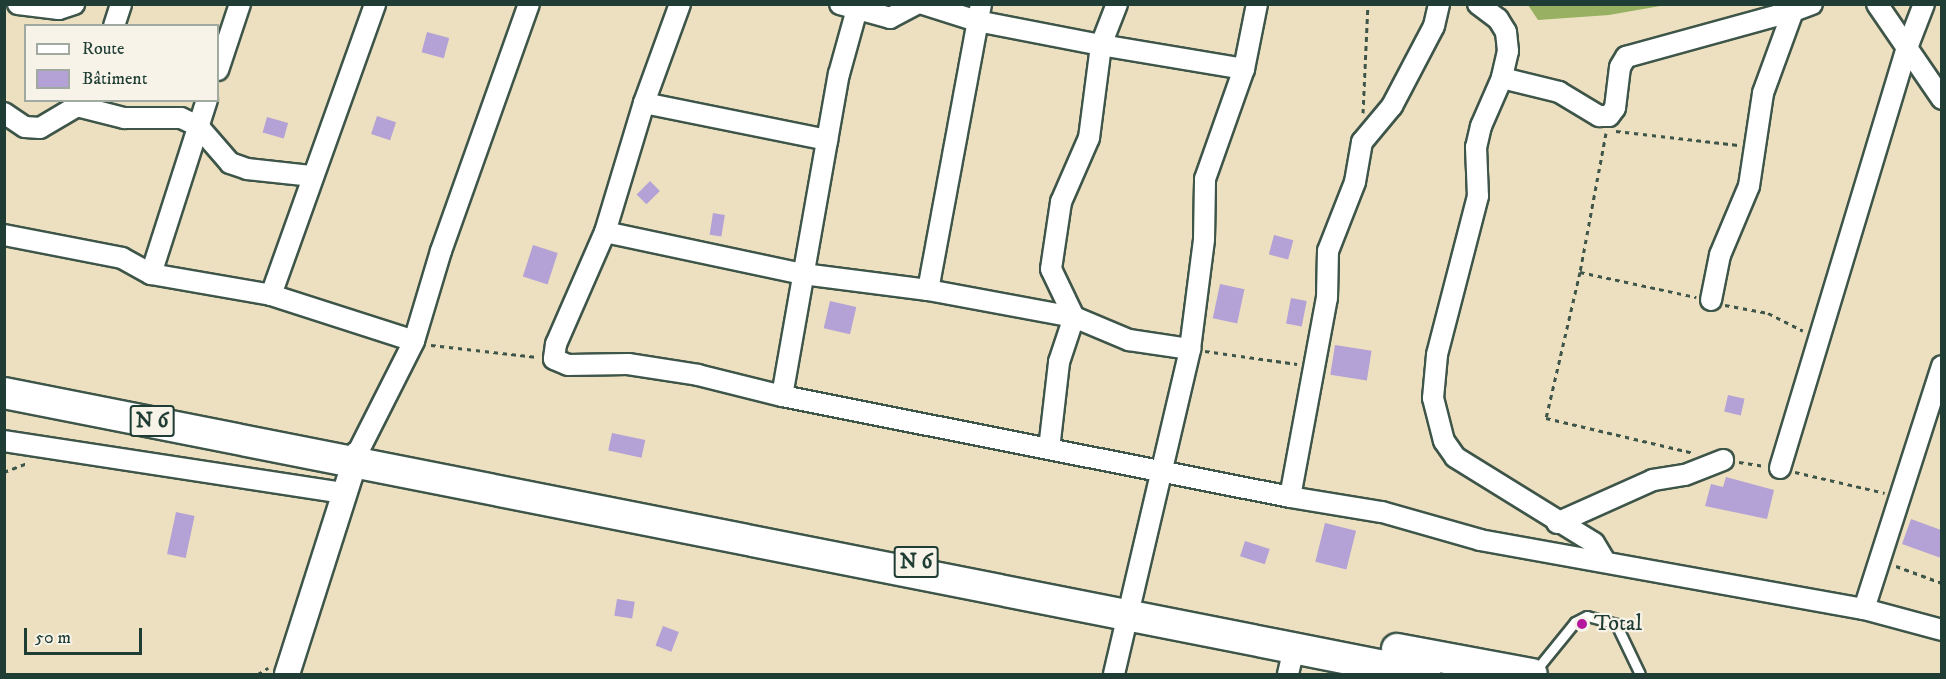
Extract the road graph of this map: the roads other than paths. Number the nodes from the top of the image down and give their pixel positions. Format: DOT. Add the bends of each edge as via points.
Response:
graph roads {
  1 [pos="18,4"];
  2 [pos="74,4"];
  3 [pos="120,4"];
  4 [pos="240,4"];
  5 [pos="375,4"];
  6 [pos="529,4"];
  7 [pos="680,4"];
  8 [pos="916,4"];
  9 [pos="923,4"];
  10 [pos="1116,4"];
  11 [pos="1257,4"];
  12 [pos="1439,4"];
  13 [pos="1877,4"];
  14 [pos="1924,4"];
  15 [pos="1482,5"];
  16 [pos="848,7"];
  17 [pos="1802,8"];
  18 [pos="979,13"];
  19 [pos="115,24"];
  20 [pos="1101,45"];
  21 [pos="1907,48"];
  22 [pos="219,62"];
  23 [pos="1244,69"];
  24 [pos="1502,78"];
  25 [pos="1941,99"];
  26 [pos="206,102"];
  27 [pos="644,103"];
  28 [pos="84,104"];
  29 [pos="4,113"];
  30 [pos="198,126"];
  31 [pos="827,140"];
  32 [pos="311,176"];
  33 [pos="605,232"];
  34 [pos="4,235"];
  35 [pos="151,274"];
  36 [pos="803,274"];
  37 [pos="928,290"];
  38 [pos="271,295"];
  39 [pos="1711,300"];
  40 [pos="1074,317"];
  41 [pos="414,341"];
  42 [pos="1190,349"];
  43 [pos="1941,366"];
  44 [pos="4,393"];
  45 [pos="783,396"];
  46 [pos="4,441"];
  47 [pos="1049,448"];
  48 [pos="355,459"];
  49 [pos="1724,460"];
  50 [pos="1780,468"];
  51 [pos="1162,471"];
  52 [pos="344,493"];
  53 [pos="1290,497"];
  54 [pos="1557,523"];
  55 [pos="1605,561"];
  56 [pos="1127,609"];
  57 [pos="1864,609"];
  58 [pos="1941,630"];
  59 [pos="1291,661"];
  60 [pos="1532,674"];
  61 [pos="287,675"];
  62 [pos="1114,675"];
  63 [pos="1425,675"];
  64 [pos="1640,675"];
  1 -- 2 [label="street" via="59,9"];
  3 -- 19 [label="street"];
  4 -- 22 [label="street"];
  5 -- 32 [label="street"];
  6 -- 41 [label="street" via="441,251"];
  7 -- 27 [label="street"];
  8 -- 16 [label="street" via="891,18"];
  9 -- 18 [label="street"];
  10 -- 20 [label="street"];
  11 -- 23 [label="street"];
  12 -- 53 [label="street" via="1434,26 1392,106 1362,142 1355,182 1328,251 1327,298 1317,366"];
  13 -- 21 [label="street"];
  14 -- 21 [label="street"];
  15 -- 24 [label="street" via="1506,32 1508,51"];
  16 -- 31 [label="street"];
  17 -- 24 [label="street" via="1626,57 1620,67 1615,108 1608,123 1559,92"];
  17 -- 39 [label="street" via="1763,93 1749,186 1720,255"];
  18 -- 20 [label="street"];
  18 -- 37 [label="street"];
  20 -- 23 [label="street"];
  20 -- 40 [label="street" via="1089,138 1061,202 1051,269"];
  21 -- 25 [label="street"];
  21 -- 50 [label="street"];
  23 -- 42 [label="street" via="1205,178 1204,239"];
  24 -- 54 [label="street" via="1480,126 1476,147 1478,196 1437,355 1433,398 1444,441 1455,456"];
  26 -- 30 [label="street"];
  27 -- 31 [label="street"];
  27 -- 33 [label="street"];
  28 -- 29 [label="street" via="40,128 25,127"];
  28 -- 30 [label="street" via="124,118 182,118"];
  30 -- 32 [label="street" via="230,163 247,169"];
  30 -- 35 [label="street"];
  31 -- 36 [label="street"];
  32 -- 38 [label="street"];
  33 -- 36 [label="street"];
  33 -- 45 [label="street" via="556,344 554,359 568,365 628,364 698,375"];
  34 -- 35 [label="street" via="122,258"];
  35 -- 38 [label="street"];
  36 -- 37 [label="street"];
  36 -- 45 [label="street"];
  37 -- 40 [label="street"];
  38 -- 41 [label="street"];
  40 -- 42 [label="street" via="1130,340"];
  40 -- 47 [label="street" via="1059,362"];
  41 -- 48 [label="street"];
  42 -- 51 [label="street" via="1174,405"];
  43 -- 57 [label="street"];
  44 -- 48 [label="main road, N 6"];
  45 -- 47 [label="street"];
  46 -- 52 [label="street"];
  47 -- 51 [label="street"];
  48 -- 52 [label="street"];
  48 -- 56 [label="main road, N 6"];
  49 -- 54 [label="street" via="1685,475 1653,480"];
  51 -- 53 [label="street"];
  51 -- 56 [label="street"];
  52 -- 61 [label="street"];
  53 -- 55 [label="street" via="1382,512 1480,540"];
  54 -- 55 [label="street" via="1594,543"];
  55 -- 57 [label="street"];
  56 -- 59 [label="main road, N 6"];
  56 -- 60 [label="main road, N 6"];
  56 -- 62 [label="street"];
  57 -- 58 [label="street"];
  59 -- 63 [label="main road, N 6"];
  60 -- 64 [label="lane" via="1575,622 1587,616 1616,624"];
}
